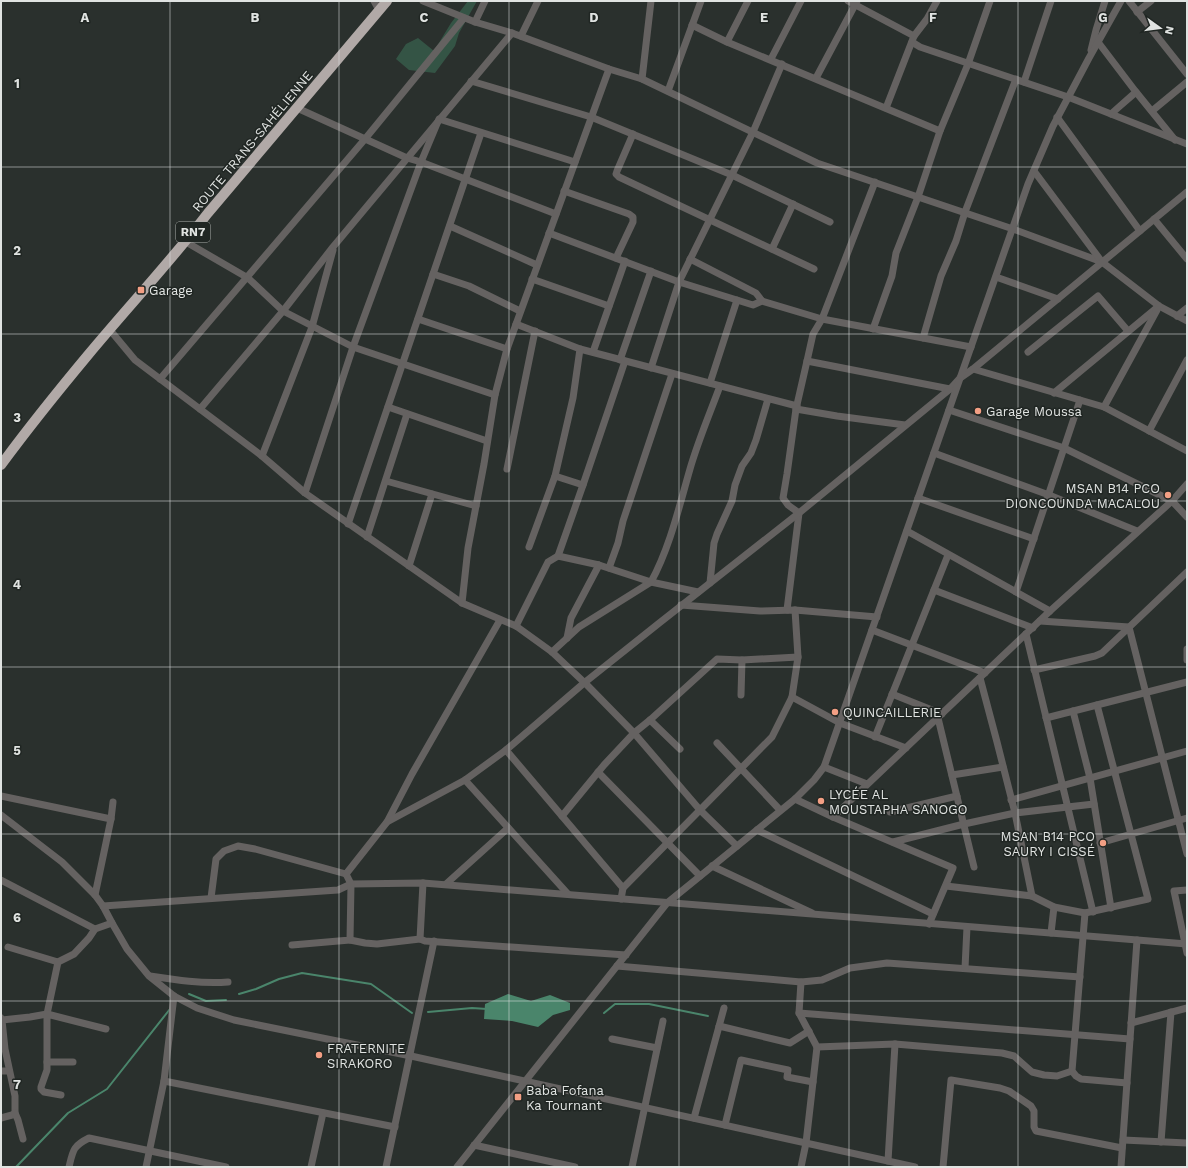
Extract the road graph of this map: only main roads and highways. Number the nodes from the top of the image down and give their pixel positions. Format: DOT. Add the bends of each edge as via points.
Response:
graph roads {
  1 [pos="387,1"];
  2 [pos="377,5"];
  3 [pos="1,465"];
  1 -- 2 [label="highway, ROUTE TRANS-SAHÉLIENNE / RN7"];
  2 -- 3 [label="highway, ROUTE TRANS-SAHÉLIENNE / RN7" via="298,108 89,354"];
}
